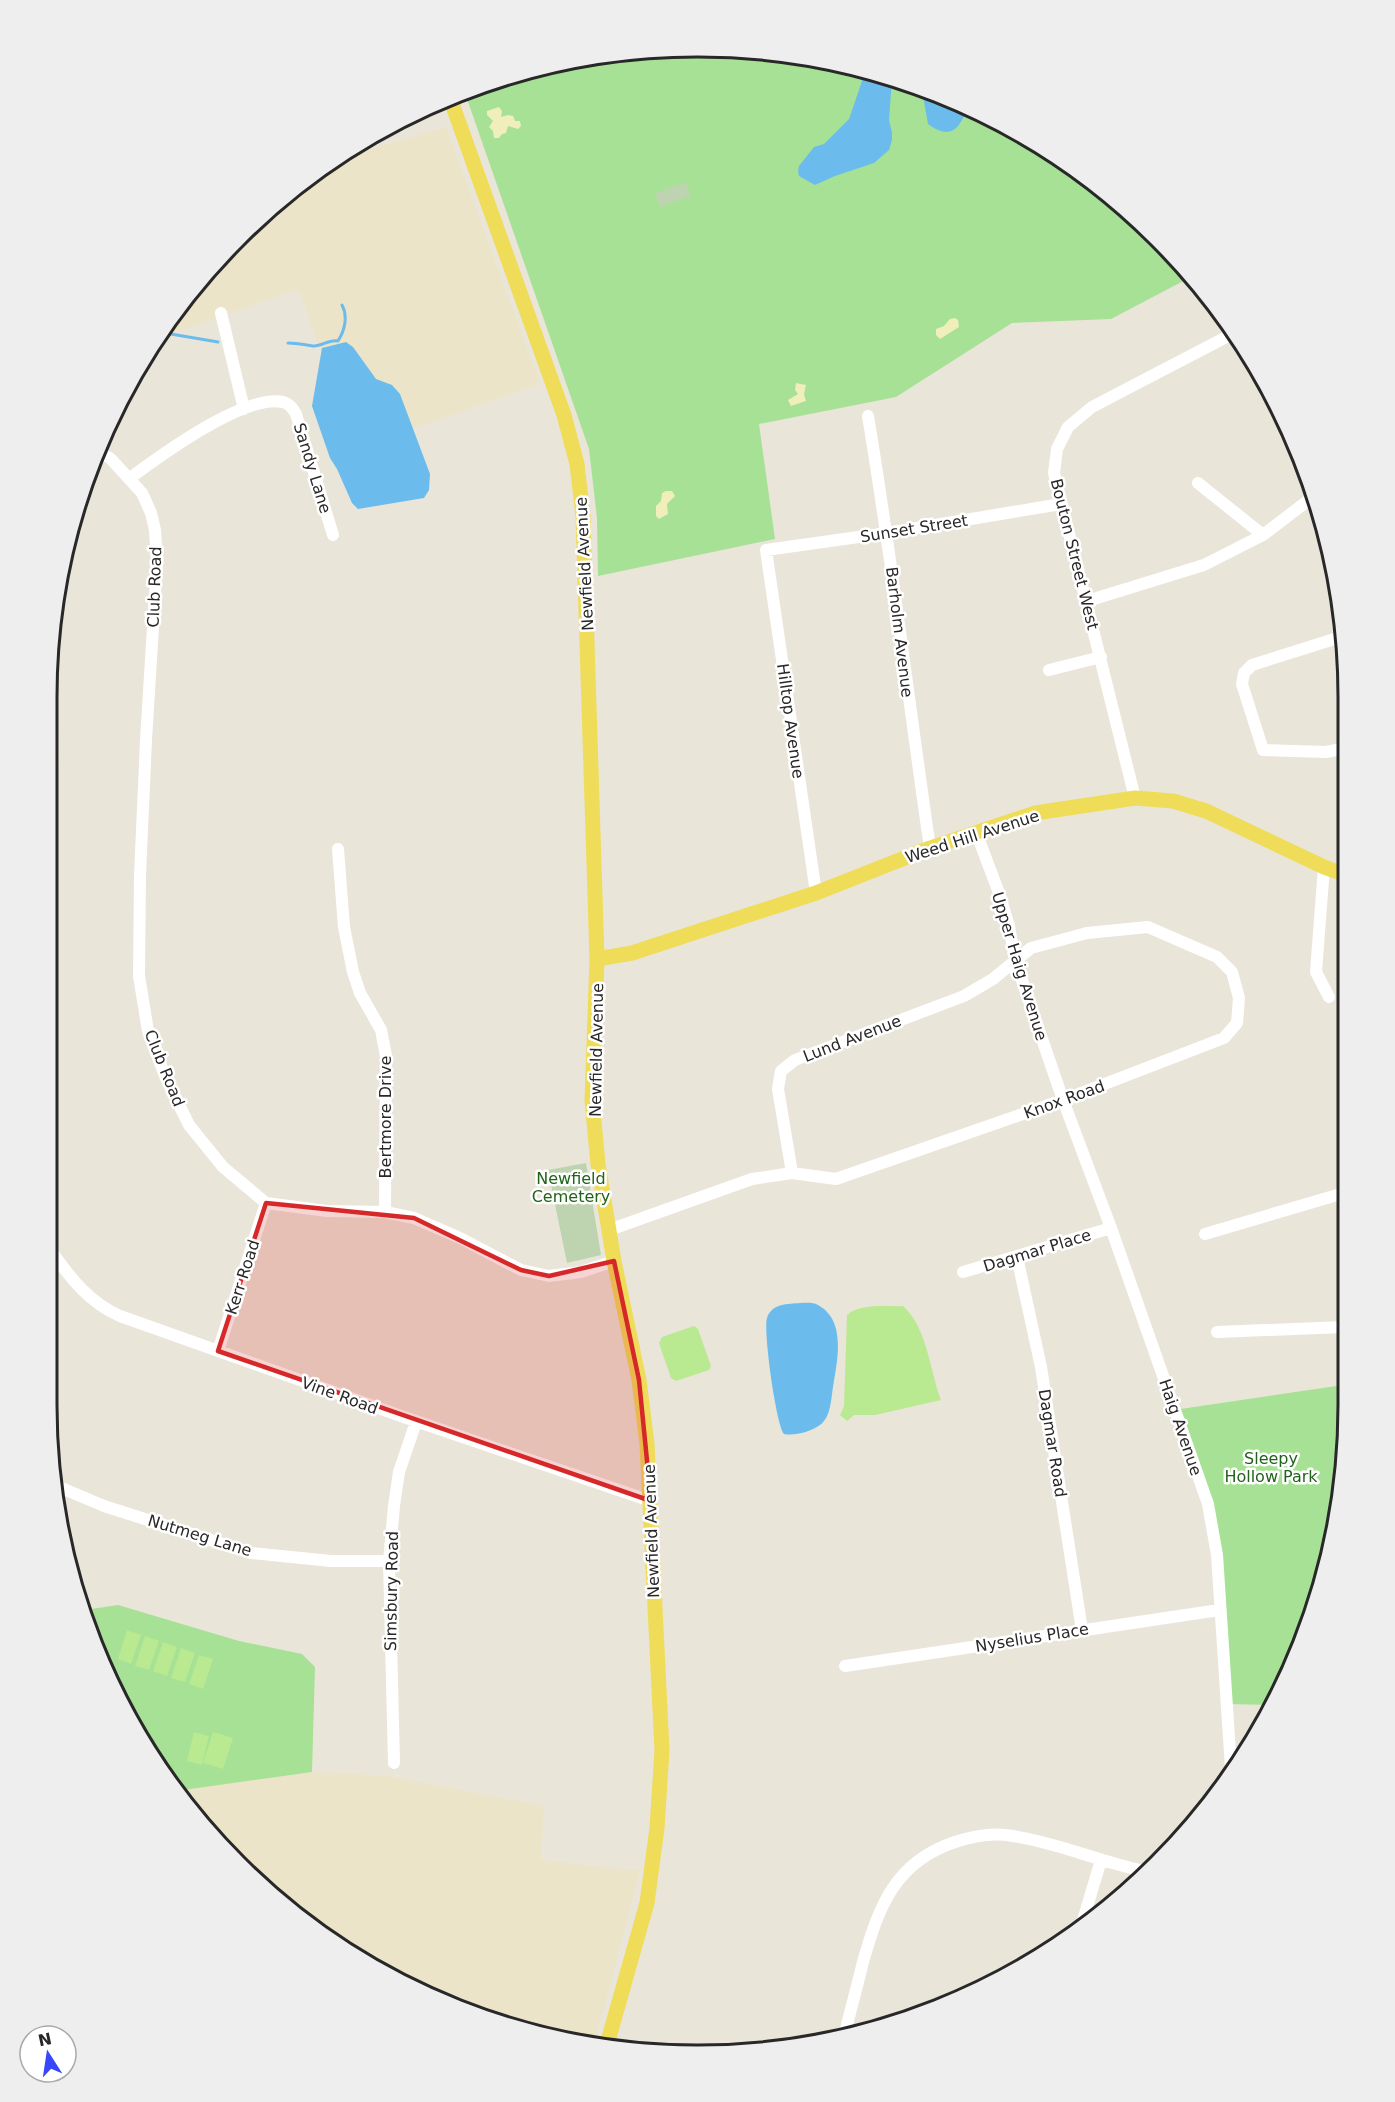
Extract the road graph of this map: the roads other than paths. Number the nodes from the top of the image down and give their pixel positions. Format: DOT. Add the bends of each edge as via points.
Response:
graph roads {
  1 [pos="453,106"];
  2 [pos="221,313"];
  3 [pos="1226,337"];
  4 [pos="244,409"];
  5 [pos="868,416"];
  6 [pos="105,455"];
  7 [pos="130,478"];
  8 [pos="1198,483"];
  9 [pos="1307,501"];
  10 [pos="1061,504"];
  11 [pos="887,532"];
  12 [pos="333,535"];
  13 [pos="1263,535"];
  14 [pos="766,550"];
  15 [pos="1087,601"];
  16 [pos="1335,639"];
  17 [pos="1101,657"];
  18 [pos="1049,670"];
  19 [pos="1338,750"];
  20 [pos="1135,798"];
  21 [pos="976,832"];
  22 [pos="930,848"];
  23 [pos="338,849"];
  24 [pos="1324,867"];
  25 [pos="1338,872"];
  26 [pos="816,892"];
  27 [pos="597,959"];
  28 [pos="1015,960"];
  29 [pos="1329,997"];
  30 [pos="1063,1100"];
  31 [pos="792,1173"];
  32 [pos="1338,1195"];
  33 [pos="266,1203"];
  34 [pos="385,1212"];
  35 [pos="1111,1228"];
  36 [pos="609,1230"];
  37 [pos="1205,1234"];
  38 [pos="1017,1257"];
  39 [pos="57,1259"];
  40 [pos="614,1261"];
  41 [pos="963,1272"];
  42 [pos="1338,1327"];
  43 [pos="1217,1332"];
  44 [pos="218,1351"];
  45 [pos="416,1422"];
  46 [pos="62,1488"];
  47 [pos="651,1501"];
  48 [pos="389,1561"];
  49 [pos="1219,1610"];
  50 [pos="1082,1630"];
  51 [pos="845,1665"];
  52 [pos="1230,1759"];
  53 [pos="394,1763"];
  54 [pos="1101,1860"];
  55 [pos="1137,1869"];
  56 [pos="1085,1915"];
  57 [pos="847,2027"];
  58 [pos="609,2039"];
  1 -- 27 [label="main road, Newfield Avenue" via="564,415 577,464 586,583"];
  2 -- 4 [label="street"];
  3 -- 10 [label="street, Bouton Street West" via="1092,407 1068,427 1057,449 1054,473"];
  4 -- 7 [label="street, Sandy Lane" via="194,433"];
  4 -- 12 [label="street, Sandy Lane" via="272,402 291,406"];
  5 -- 11 [label="street, Barholm Avenue"];
  6 -- 7 [label="street, Club Road"];
  7 -- 33 [label="street, Club Road" via="151,513 157,562 140,875 139,976 148,1031 189,1125 223,1167"];
  8 -- 13 [label="street"];
  9 -- 13 [label="street"];
  10 -- 11 [label="street, Sunset Street"];
  10 -- 15 [label="street, Bouton Street West"];
  11 -- 14 [label="street, Sunset Street"];
  11 -- 22 [label="street, Barholm Avenue"];
  13 -- 15 [label="street" via="1204,565"];
  14 -- 26 [label="street, Hilltop Avenue"];
  15 -- 17 [label="street, Bouton Street West"];
  16 -- 19 [label="street" via="1252,665 1244,673 1242,684 1263,750"];
  17 -- 18 [label="street"];
  17 -- 20 [label="street, Bouton Street West"];
  20 -- 21 [label="main road, Weed Hill Avenue" via="1035,813"];
  20 -- 24 [label="main road, Weed Hill Avenue" via="1173,801 1206,811"];
  21 -- 22 [label="main road, Weed Hill Avenue"];
  21 -- 28 [label="street, Upper Haig Avenue" via="999,893"];
  22 -- 26 [label="main road, Weed Hill Avenue"];
  23 -- 34 [label="street, Bertmore Drive" via="344,927 353,972 381,1030 386,1056"];
  24 -- 25 [label="main road, Weed Hill Avenue"];
  24 -- 29 [label="street" via="1316,972"];
  26 -- 27 [label="main road, Weed Hill Avenue" via="632,953"];
  27 -- 36 [label="main road, Newfield Avenue" via="592,1100"];
  28 -- 30 [label="street, Upper Haig Avenue"];
  28 -- 30 [label="street, Knox Road" via="1031,948 1087,933 1148,927 1217,957 1232,972 1239,998 1237,1023 1224,1038"];
  28 -- 31 [label="street, Lund Avenue" via="964,996 795,1060 781,1071 778,1089"];
  30 -- 31 [label="street, Knox Road" via="836,1179"];
  30 -- 35 [label="street, Haig Avenue"];
  31 -- 36 [label="street, Knox Road" via="752,1179"];
  32 -- 37 [label="street"];
  33 -- 34 [label="street" via="327,1211"];
  33 -- 44 [label="street, Kerr Road"];
  34 -- 40 [label="street" via="414,1218 521,1270 549,1276 581,1272"];
  35 -- 38 [label="street, Dagmar Place"];
  35 -- 49 [label="street, Haig Avenue" via="1208,1504 1217,1555"];
  36 -- 40 [label="main road, Newfield Avenue"];
  38 -- 41 [label="street, Dagmar Place"];
  38 -- 50 [label="street, Dagmar Road" via="1041,1367"];
  39 -- 44 [label="street, Vine Road" via="75,1284 105,1310"];
  40 -- 47 [label="main road, Newfield Avenue" via="639,1380"];
  42 -- 43 [label="street"];
  44 -- 45 [label="street, Vine Road"];
  45 -- 47 [label="street, Vine Road"];
  45 -- 48 [label="street, Simsbury Road" via="399,1472"];
  46 -- 48 [label="street, Nutmeg Lane" via="104,1506 251,1553 331,1561"];
  47 -- 58 [label="main road, Newfield Avenue" via="662,1750 657,1828 647,1903"];
  48 -- 53 [label="street, Simsbury Road"];
  49 -- 50 [label="street, Nyselius Place"];
  49 -- 52 [label="street, Haig Avenue"];
  50 -- 51 [label="street, Nyselius Place"];
  54 -- 55 [label="street"];
  54 -- 56 [label="street"];
  54 -- 57 [label="street" via="1030,1839 1000,1835 969,1838 924,1856 882,1904"];
}
